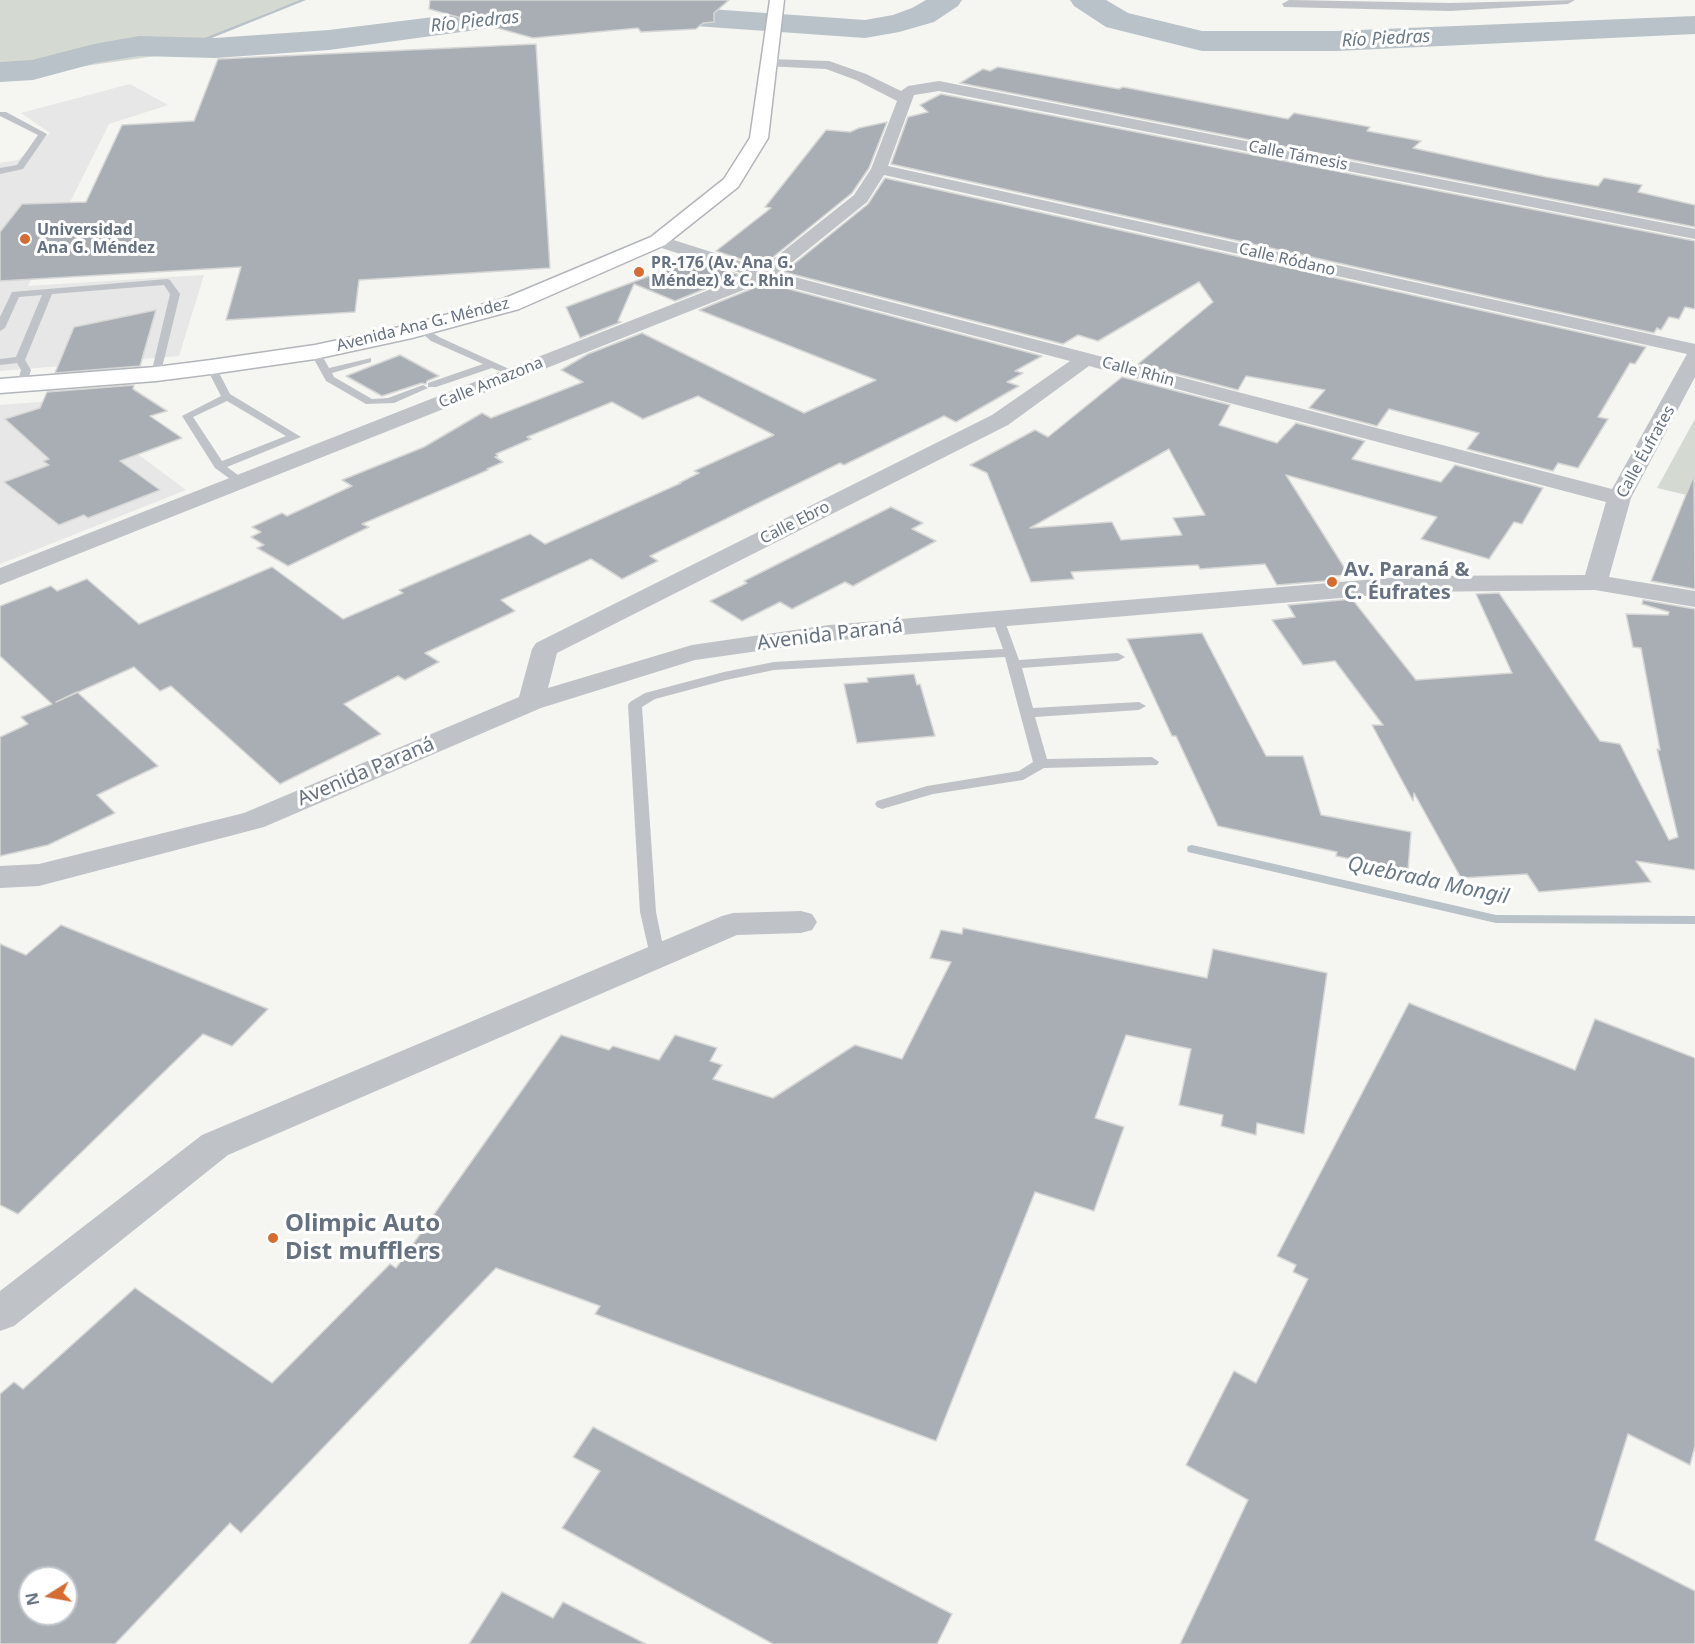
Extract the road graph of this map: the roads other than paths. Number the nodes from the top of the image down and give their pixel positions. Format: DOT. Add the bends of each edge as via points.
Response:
graph roads {
  1 [pos="777,0"];
  2 [pos="1568,0"];
  3 [pos="1530,1"];
  4 [pos="1290,2"];
  5 [pos="771,53"];
  6 [pos="905,99"];
  7 [pos="3,114"];
  8 [pos="879,169"];
  9 [pos="0,171"];
  10 [pos="1695,234"];
  11 [pos="658,241"];
  12 [pos="765,274"];
  13 [pos="48,291"];
  14 [pos="0,328"];
  15 [pos="422,329"];
  16 [pos="1695,350"];
  17 [pos="315,352"];
  18 [pos="1087,358"];
  19 [pos="1695,358"];
  20 [pos="21,360"];
  21 [pos="367,360"];
  22 [pos="0,362"];
  23 [pos="492,364"];
  24 [pos="210,367"];
  25 [pos="326,372"];
  26 [pos="156,374"];
  27 [pos="515,374"];
  28 [pos="22,384"];
  29 [pos="0,386"];
  30 [pos="227,397"];
  31 [pos="219,466"];
  32 [pos="241,482"];
  33 [pos="1619,498"];
  34 [pos="0,577"];
  35 [pos="1595,582"];
  36 [pos="1695,599"];
  37 [pos="998,619"];
  38 [pos="1118,657"];
  39 [pos="1013,659"];
  40 [pos="531,702"];
  41 [pos="1139,706"];
  42 [pos="1028,713"];
  43 [pos="1152,762"];
  44 [pos="1041,764"];
  45 [pos="882,804"];
  46 [pos="0,877"];
  47 [pos="801,922"];
  48 [pos="657,956"];
  49 [pos="0,1314"];
  1 -- 5 [label="main road, Avenida Ana G. Méndez"];
  2 -- 3 [label="street"];
  3 -- 4 [label="street" via="1450,7"];
  5 -- 6 [label="street" via="829,65"];
  5 -- 11 [label="main road, Avenida Ana G. Méndez" via="759,138 730,183"];
  6 -- 8 [label="street, Calle Amazona"];
  6 -- 10 [label="street, Calle Támesis" via="908,91 939,86"];
  7 -- 9 [label="lane" via="43,135 20,167"];
  8 -- 12 [label="street, Calle Amazona" via="861,198"];
  8 -- 16 [label="street, Calle Ródano"];
  11 -- 12 [label="street, Calle Rhin"];
  11 -- 15 [label="main road, Avenida Ana G. Méndez" via="511,304"];
  12 -- 18 [label="street, Calle Rhin"];
  12 -- 27 [label="street, Calle Amazona"];
  13 -- 14 [label="lane" via="15,294"];
  13 -- 20 [label="lane"];
  13 -- 26 [label="lane" via="167,282 175,294"];
  15 -- 17 [label="main road, Avenida Ana G. Méndez"];
  15 -- 23 [label="lane" via="435,339"];
  17 -- 24 [label="main road, Avenida Ana G. Méndez"];
  17 -- 25 [label="lane"];
  18 -- 33 [label="street, Calle Rhin"];
  18 -- 40 [label="street, Calle Ebro" via="1000,420 544,649"];
  19 -- 33 [label="street, Calle Éufrates"];
  20 -- 22 [label="lane"];
  20 -- 28 [label="lane" via="26,370"];
  21 -- 25 [label="lane"];
  23 -- 25 [label="lane" via="390,401 370,402 330,379"];
  23 -- 27 [label="lane"];
  24 -- 26 [label="main road, Avenida Ana G. Méndez"];
  24 -- 30 [label="lane"];
  26 -- 28 [label="main road, Avenida Ana G. Méndez"];
  27 -- 32 [label="street, Calle Amazona"];
  28 -- 29 [label="main road, Avenida Ana G. Méndez"];
  30 -- 31 [label="lane" via="187,416"];
  30 -- 31 [label="lane" via="295,437"];
  31 -- 32 [label="lane"];
  32 -- 34 [label="street, Calle Amazona"];
  33 -- 35 [label="street, Calle Éufrates"];
  35 -- 36 [label="street, Avenida Paraná"];
  35 -- 37 [label="street, Avenida Paraná" via="1412,584"];
  37 -- 39 [label="lane"];
  37 -- 40 [label="street, Avenida Paraná" via="829,633 692,653"];
  38 -- 39 [label="lane"];
  39 -- 42 [label="lane"];
  39 -- 48 [label="lane" via="774,666 650,696 635,705 648,912"];
  40 -- 46 [label="street, Avenida Paraná" via="253,820 39,875"];
  41 -- 42 [label="lane"];
  42 -- 44 [label="lane"];
  43 -- 44 [label="lane"];
  44 -- 45 [label="lane" via="1023,775 932,789"];
  47 -- 48 [label="street" via="733,924"];
  48 -- 49 [label="street" via="215,1144"];
}
